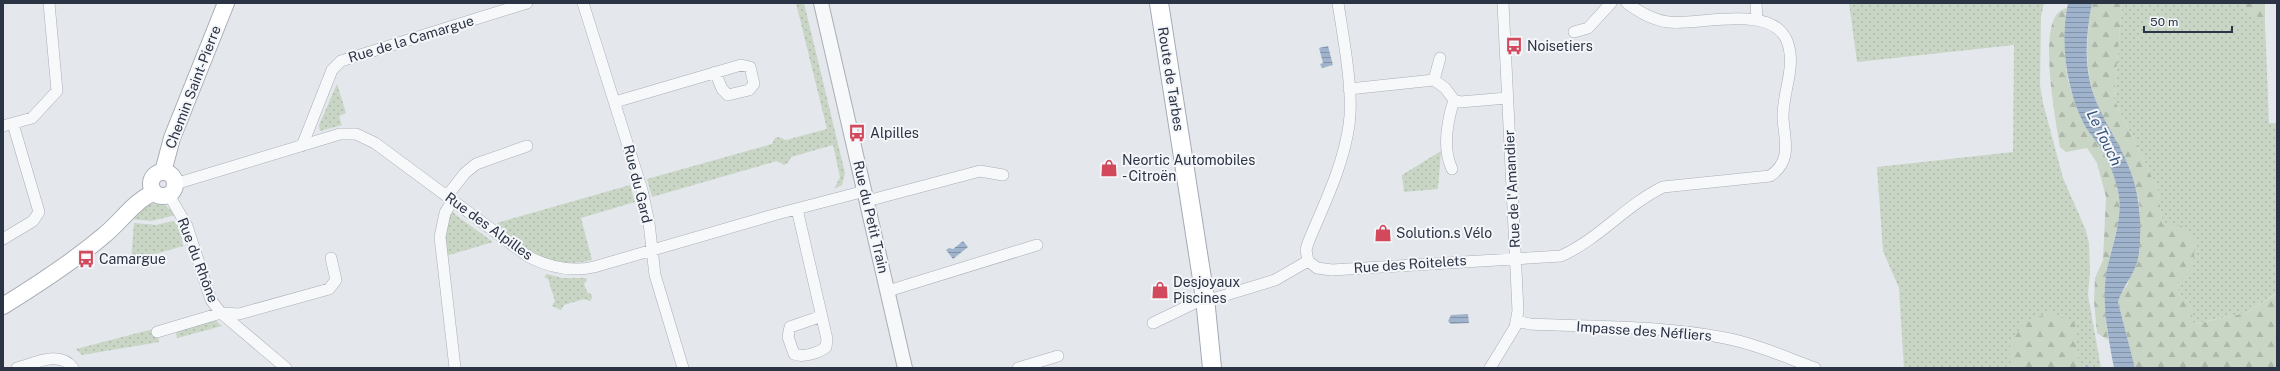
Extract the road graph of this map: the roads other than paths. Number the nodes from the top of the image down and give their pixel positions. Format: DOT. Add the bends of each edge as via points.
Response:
graph roads {
  1 [pos="49,3"];
  2 [pos="226,3"];
  3 [pos="527,3"];
  4 [pos="583,3"];
  5 [pos="820,3"];
  6 [pos="1159,3"];
  7 [pos="1338,3"];
  8 [pos="1503,3"];
  9 [pos="1611,3"];
  10 [pos="1627,3"];
  11 [pos="1756,3"];
  12 [pos="1757,20"];
  13 [pos="1574,32"];
  14 [pos="1440,58"];
  15 [pos="715,72"];
  16 [pos="1434,80"];
  17 [pos="1349,89"];
  18 [pos="1508,98"];
  19 [pos="1454,100"];
  20 [pos="615,102"];
  21 [pos="8,125"];
  22 [pos="302,146"];
  23 [pos="527,146"];
  24 [pos="1452,169"];
  25 [pos="163,172"];
  26 [pos="1003,175"];
  27 [pos="172,190"];
  28 [pos="153,193"];
  29 [pos="866,196"];
  30 [pos="450,198"];
  31 [pos="797,209"];
  32 [pos="3,239"];
  33 [pos="1037,245"];
  34 [pos="651,251"];
  35 [pos="331,258"];
  36 [pos="1515,259"];
  37 [pos="1308,261"];
  38 [pos="888,291"];
  39 [pos="1205,298"];
  40 [pos="3,306"];
  41 [pos="221,313"];
  42 [pos="822,316"];
  43 [pos="1516,321"];
  44 [pos="1153,323"];
  45 [pos="157,332"];
  46 [pos="1058,356"];
  47 [pos="273,364"];
  48 [pos="1025,367"];
  49 [pos="17,368"];
  50 [pos="73,368"];
  51 [pos="286,368"];
  52 [pos="455,368"];
  53 [pos="683,368"];
  54 [pos="905,368"];
  55 [pos="1212,368"];
  56 [pos="1222,368"];
  57 [pos="1491,368"];
  58 [pos="1814,368"];
  1 -- 21 [label="street" via="57,91 32,118"];
  2 -- 25 [label="main road, Chemin Saint-Pierre" via="172,138"];
  3 -- 22 [label="street, Rue de la Camargue" via="340,61 332,70"];
  4 -- 20 [label="street, Rue du Gard"];
  5 -- 29 [label="street, Rue du Petit Train"];
  6 -- 39 [label="main road, Route de Tarbes"];
  7 -- 17 [label="street"];
  8 -- 18 [label="street, Rue de l'Amandier"];
  9 -- 13 [label="street" via="1588,28"];
  10 -- 12 [label="street" via="1640,13 1668,22"];
  11 -- 12 [label="street"];
  12 -- 36 [label="street, Rue des Roitelets" via="1774,25 1787,40 1791,69 1783,115 1786,159 1780,169 1770,176 1663,188 1648,194 1576,249 1561,256"];
  14 -- 16 [label="street"];
  15 -- 20 [label="street"];
  16 -- 17 [label="street"];
  16 -- 19 [label="street" via="1445,88"];
  17 -- 37 [label="street" via="1349,123 1344,153 1308,243"];
  18 -- 19 [label="street" via="1460,102"];
  18 -- 36 [label="street, Rue de l'Amandier"];
  19 -- 24 [label="street" via="1448,117 1446,156"];
  20 -- 34 [label="street, Rue du Gard" via="642,190 649,223"];
  21 -- 32 [label="street" via="39,212 33,221"];
  22 -- 27 [label="street, Rue des Alpilles"];
  22 -- 30 [label="street, Rue des Alpilles" via="345,133 361,135"];
  23 -- 30 [label="street" via="476,164 464,173"];
  25 -- 27 [label="main road" via="172,176"];
  25 -- 28 [label="main road" via="155,174 150,181"];
  26 -- 29 [label="street, Rue des Alpilles" via="980,171"];
  27 -- 28 [label="main road" via="161,197"];
  27 -- 41 [label="street, Rue du Rhône" via="187,226 211,300"];
  28 -- 40 [label="main road" via="80,255"];
  29 -- 31 [label="street, Rue des Alpilles"];
  29 -- 38 [label="street, Rue du Petit Train"];
  30 -- 34 [label="street, Rue des Alpilles" via="529,258 553,266 570,269 589,268"];
  30 -- 52 [label="street" via="440,237"];
  31 -- 34 [label="street, Rue des Alpilles"];
  31 -- 42 [label="street"];
  33 -- 38 [label="street, Rue du Petit Train"];
  34 -- 53 [label="street, Rue du Gard" via="655,275"];
  35 -- 41 [label="street" via="336,280 329,289 239,314"];
  36 -- 37 [label="street, Rue des Roitelets" via="1332,270 1317,268"];
  36 -- 43 [label="street, Rue de l'Amandier"];
  37 -- 39 [label="street" via="1275,280 1216,298"];
  38 -- 54 [label="street, Rue du Petit Train"];
  39 -- 44 [label="street"];
  39 -- 55 [label="main road, Route de Tarbes"];
  39 -- 56 [label="main road, Route de Tarbes"];
  41 -- 45 [label="street"];
  41 -- 47 [label="street, Rue du Rhône"];
  43 -- 57 [label="street, Rue de l'Amandier" via="1512,334"];
  43 -- 58 [label="street, Impasse des Néfliers" via="1530,324 1675,331 1724,338 1755,346"];
  46 -- 48 [label="street"];
  47 -- 51 [label="street, Rue du Rhône"];
  49 -- 50 [label="street" via="55,358 67,361"];
}
